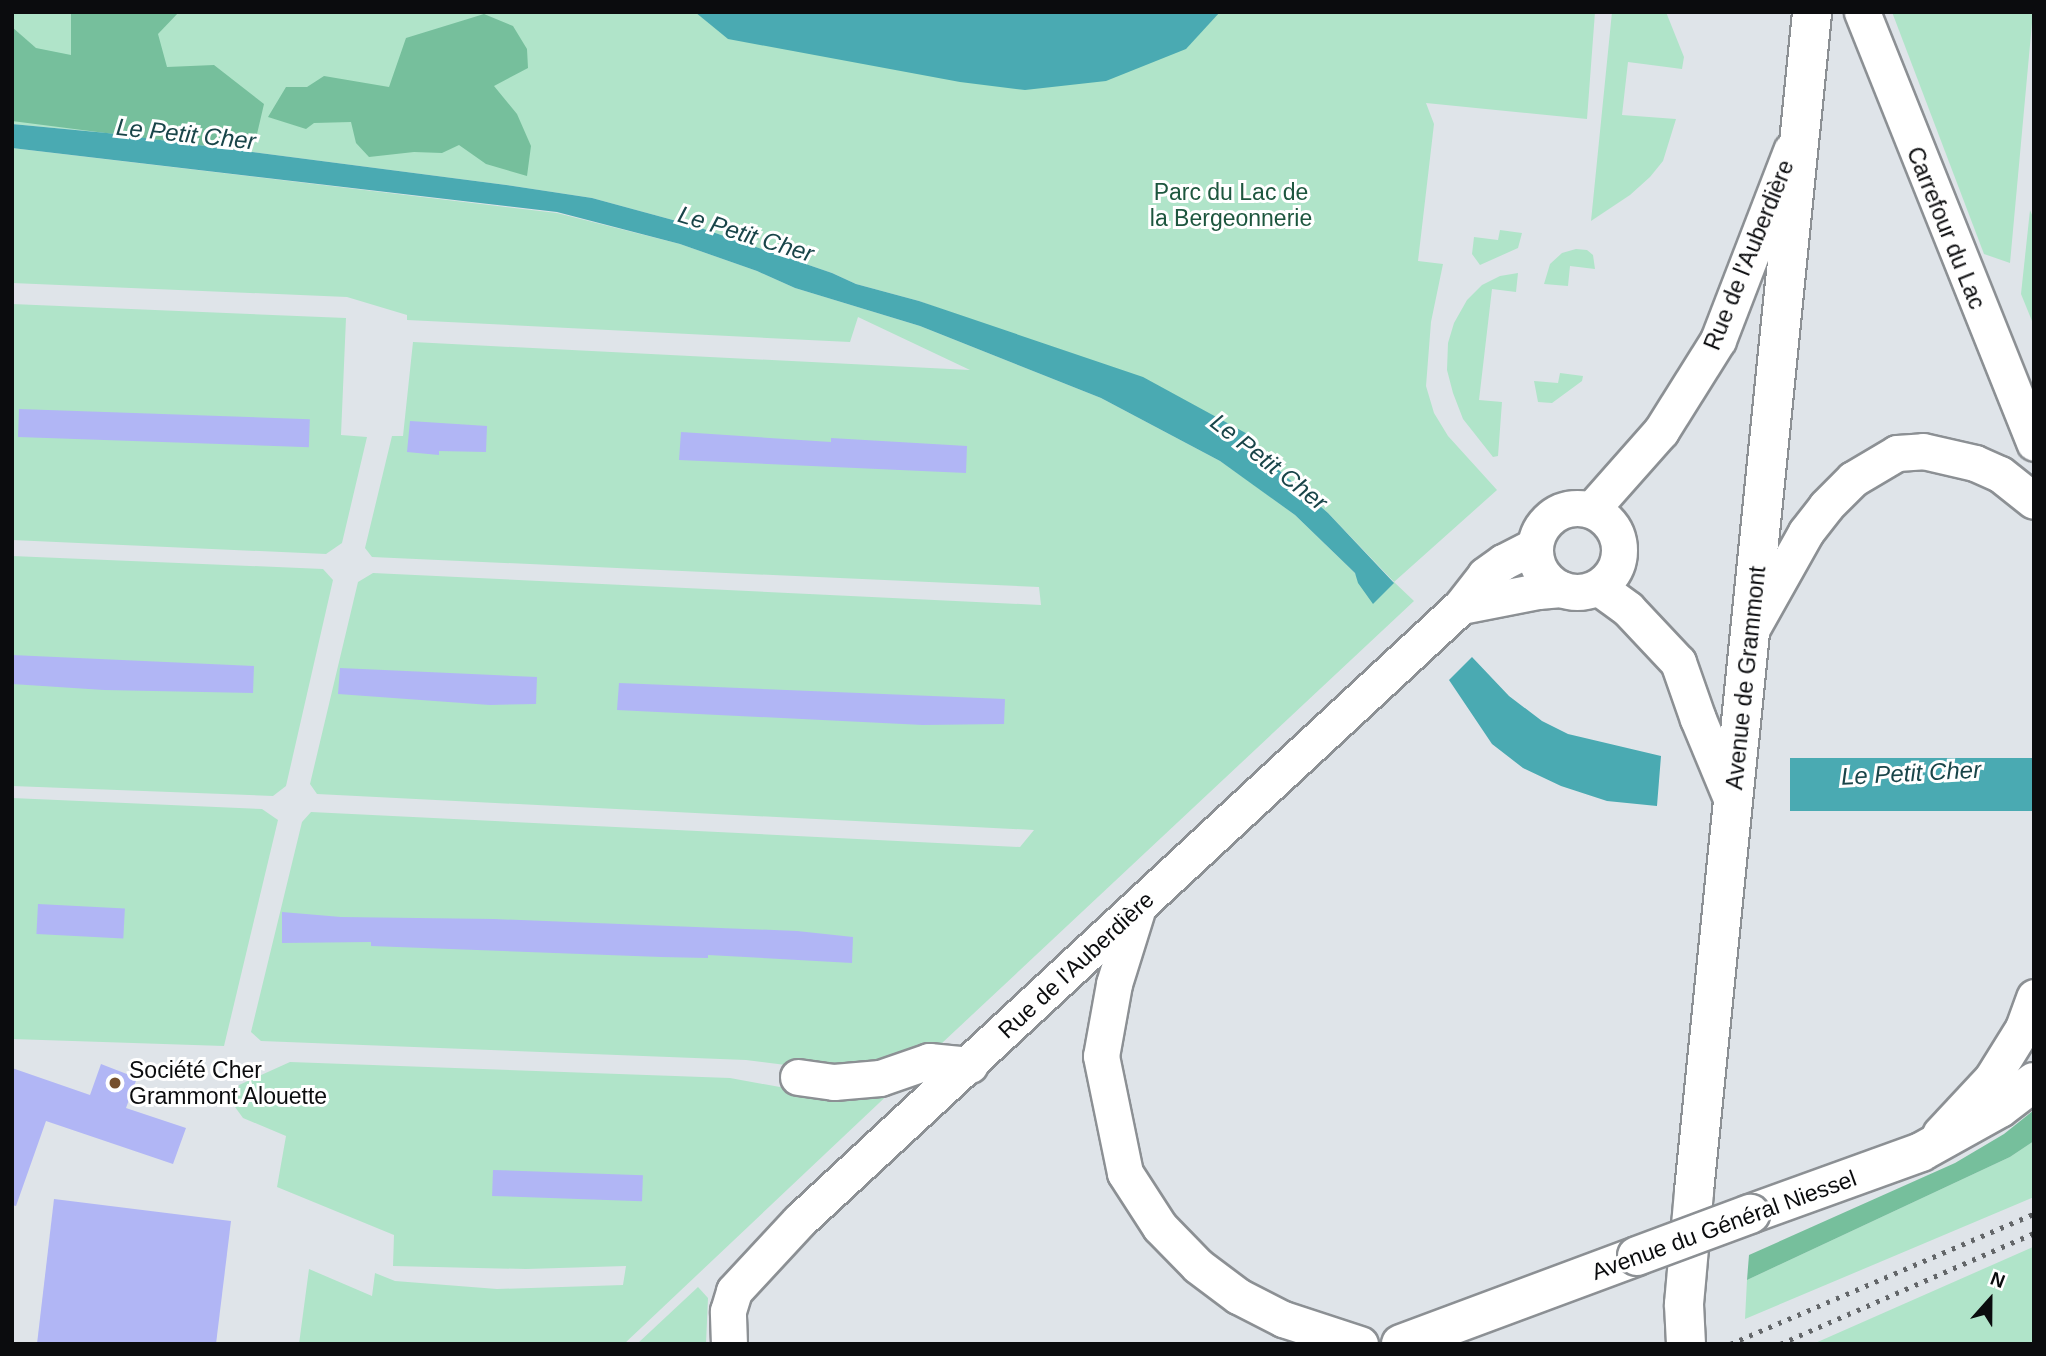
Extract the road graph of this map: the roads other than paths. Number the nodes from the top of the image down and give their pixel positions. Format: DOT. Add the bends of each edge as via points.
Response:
graph roads {
  1 [pos="1812,12"];
  2 [pos="1862,12"];
  3 [pos="1800,128"];
  4 [pos="2034,443"];
  5 [pos="2034,501"];
  6 [pos="1591,510"];
  7 [pos="1535,546"];
  8 [pos="1598,587"];
  9 [pos="1561,590"];
  10 [pos="1461,606"];
  11 [pos="1751,631"];
  12 [pos="1733,803"];
  13 [pos="1138,907"];
  14 [pos="2034,997"];
  15 [pos="970,1065"];
  16 [pos="798,1077"];
  17 [pos="2034,1082"];
  18 [pos="1921,1152"];
  19 [pos="1684,1304"];
  20 [pos="729,1344"];
  21 [pos="1360,1344"];
  22 [pos="1401,1344"];
  23 [pos="1678,1344"];
  24 [pos="1686,1344"];
  1 -- 3 [label="main road, Avenue de Grammont"];
  2 -- 4 [label="street, Carrefour du Lac"];
  3 -- 6 [label="street, Rue de l'Auberdière" via="1718,340 1661,431"];
  3 -- 11 [label="main road, Avenue de Grammont"];
  5 -- 11 [label="street" via="2000,474 1975,463 1923,451 1897,453 1853,479 1826,506"];
  6 -- 7 [label="street" via="1557,513 1546,521"];
  6 -- 8 [label="street" via="1611,525 1618,538 1617,566"];
  7 -- 9 [label="street" via="1541,572"];
  7 -- 10 [label="street, Rue de l'Auberdière" via="1485,575"];
  8 -- 9 [label="street" via="1586,592"];
  8 -- 12 [label="street" via="1628,610 1678,662"];
  9 -- 10 [label="street" via="1538,590"];
  10 -- 13 [label="street, Rue de l'Auberdière"];
  11 -- 12 [label="main road, Avenue de Grammont"];
  12 -- 19 [label="main road, Avenue de Grammont"];
  13 -- 15 [label="street, Rue de l'Auberdière"];
  13 -- 21 [label="street" via="1114,985 1101,1056 1125,1173 1160,1227 1198,1266 1238,1296 1283,1319"];
  14 -- 18 [label="street" via="2023,1028 1992,1078 1974,1102"];
  15 -- 16 [label="street" via="929,1061 880,1078 834,1082"];
  15 -- 20 [label="street, Rue de l'Auberdière" via="800,1220 745,1277 734,1291 728,1311"];
  17 -- 18 [label="main road, Avenue du Général Niessel" via="2000,1108"];
  18 -- 22 [label="main road, Avenue du Général Niessel, bridge"];
  19 -- 23 [label="main road"];
  19 -- 24 [label="main road, Avenue de Grammont"];
}
